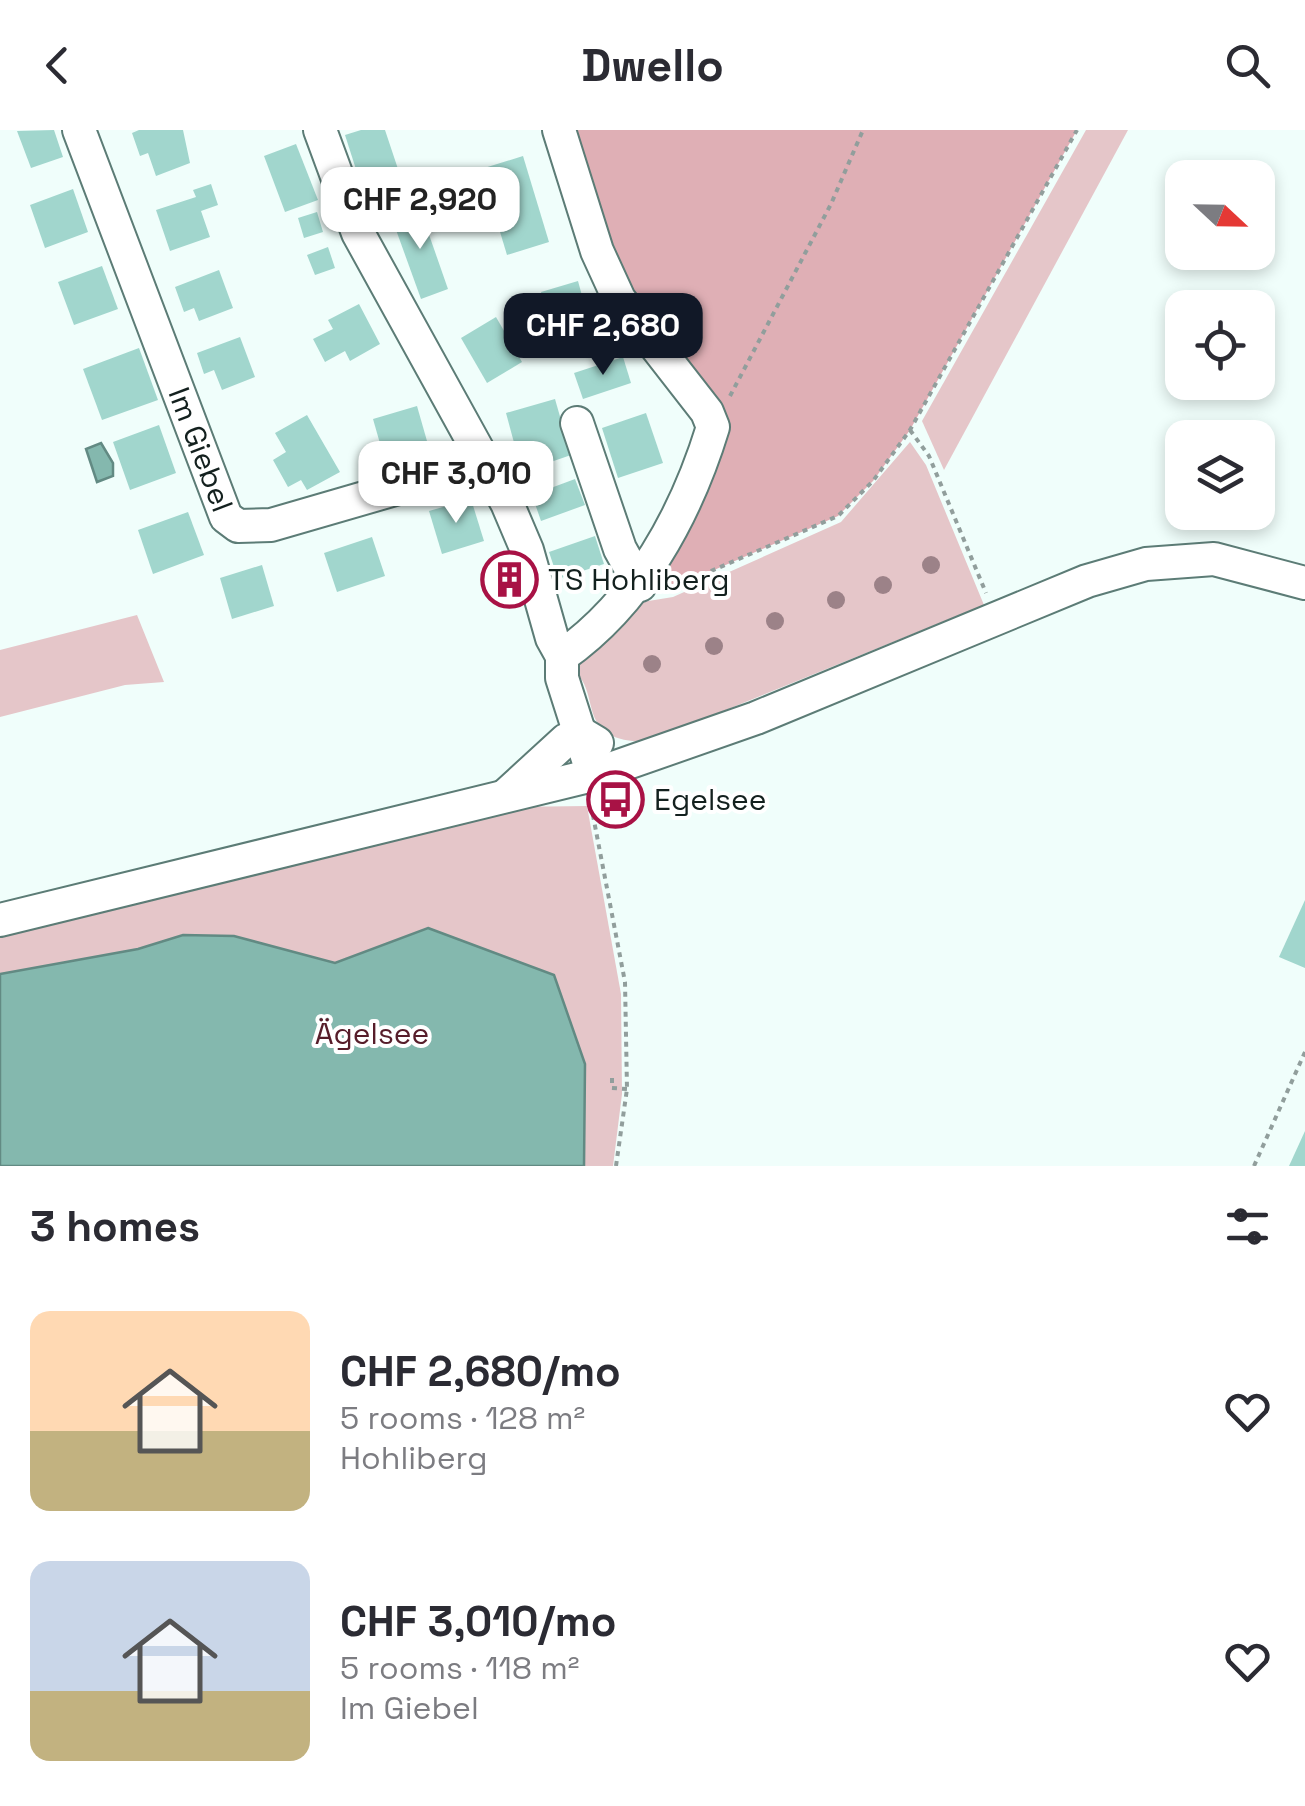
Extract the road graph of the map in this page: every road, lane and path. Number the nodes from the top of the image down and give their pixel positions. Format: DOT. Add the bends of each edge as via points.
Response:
graph roads {
  1 [pos="79,130"];
  2 [pos="320,130"];
  3 [pos="559,130"];
  4 [pos="863,130"];
  5 [pos="1077,130"];
  6 [pos="577,423"];
  7 [pos="714,427"];
  8 [pos="910,430"];
  9 [pos="482,459"];
  10 [pos="1305,582"];
  11 [pos="640,585"];
  12 [pos="997,618"];
  13 [pos="562,656"];
  14 [pos="579,735"];
  15 [pos="602,777"];
  16 [pos="516,796"];
  17 [pos="0,920"];
  18 [pos="1305,1052"];
  19 [pos="612,1078"];
  20 [pos="627,1089"];
  21 [pos="616,1166"];
  22 [pos="1254,1166"];
  1 -- 9 [label="street, Im Giebel" via="226,517 238,526 271,525"];
  2 -- 9 [label="street" via="358,233"];
  3 -- 7 [label="street" via="619,299"];
  4 -- 7 [label="path"];
  5 -- 8 [label="path"];
  6 -- 11 [label="street" via="620,549"];
  7 -- 11 [label="street" via="701,467"];
  8 -- 11 [label="path" via="838,516 666,592"];
  8 -- 12 [label="path" via="929,456"];
  9 -- 13 [label="street" via="527,550"];
  10 -- 12 [label="street" via="1253,566 1176,560 1087,581"];
  11 -- 13 [label="street"];
  12 -- 15 [label="street"];
  13 -- 14 [label="street"];
  14 -- 15 [label="street"];
  14 -- 16 [label="street" via="566,740"];
  15 -- 16 [label="street"];
  15 -- 20 [label="path" via="591,810 624,982"];
  16 -- 17 [label="street"];
  18 -- 22 [label="path"];
  19 -- 20 [label="path" via="612,1088"];
  20 -- 21 [label="path"];
}
